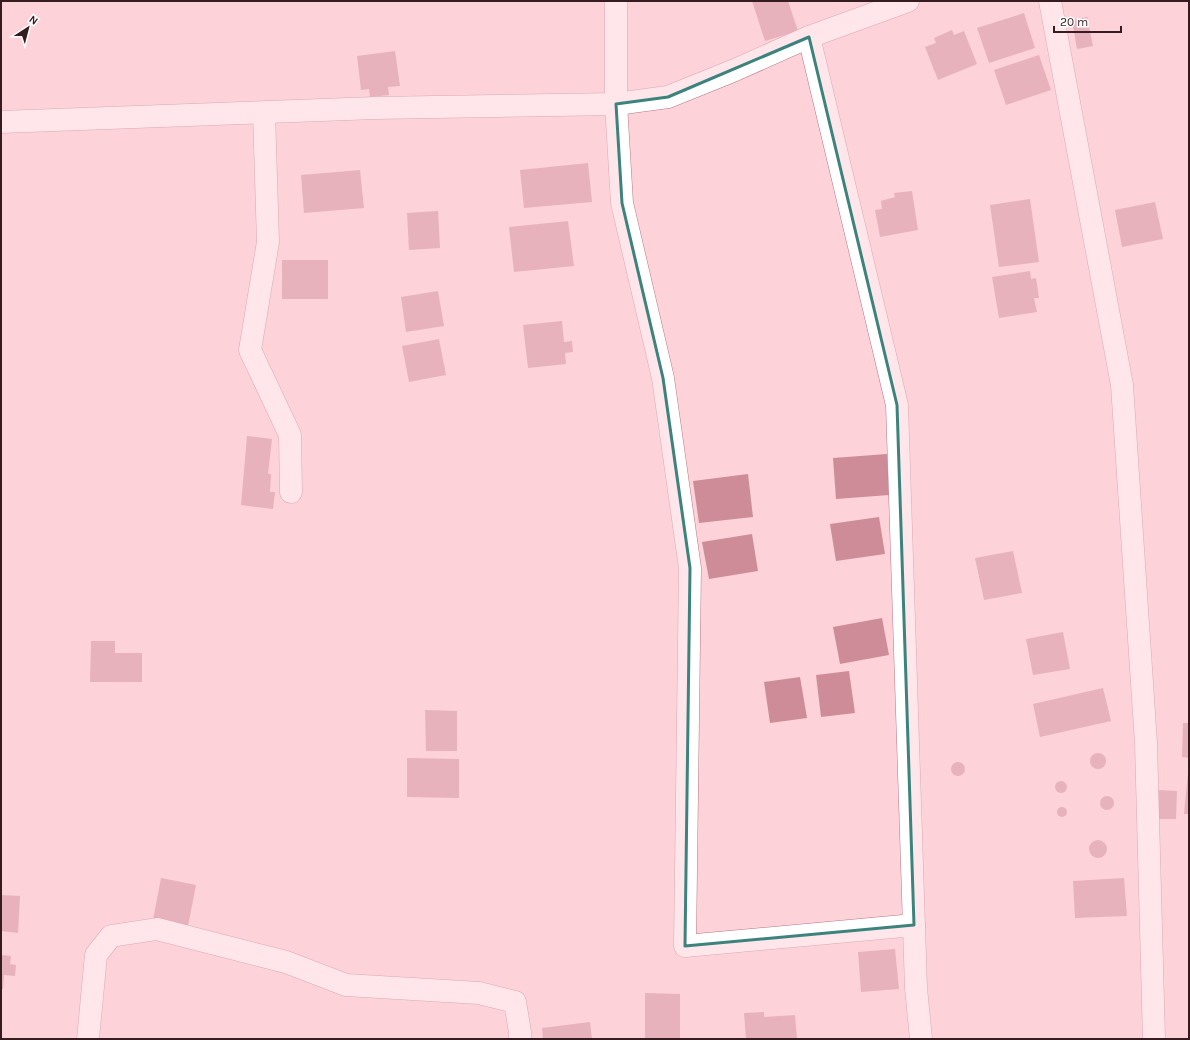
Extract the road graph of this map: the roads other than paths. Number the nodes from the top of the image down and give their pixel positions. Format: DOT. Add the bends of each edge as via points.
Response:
graph roads {
  1 [pos="616,1"];
  2 [pos="908,1"];
  3 [pos="1050,1"];
  4 [pos="809,37"];
  5 [pos="616,104"];
  6 [pos="264,113"];
  7 [pos="1,122"];
  8 [pos="290,492"];
  9 [pos="914,925"];
  10 [pos="88,1039"];
  11 [pos="520,1039"];
  12 [pos="921,1039"];
  13 [pos="1154,1039"];
  1 -- 5 [label="street"];
  2 -- 4 [label="street"];
  3 -- 13 [label="street" via="1122,385 1146,743"];
  4 -- 5 [label="street" via="668,97"];
  4 -- 9 [label="street" via="897,405"];
  5 -- 6 [label="street"];
  5 -- 9 [label="street" via="622,203 663,378 690,568 685,946"];
  6 -- 7 [label="street"];
  6 -- 8 [label="street" via="268,242 250,350 290,435"];
  9 -- 12 [label="street"];
  10 -- 11 [label="street" via="96,955 111,936 157,929 286,962 346,985 479,993 515,1002"];
}
